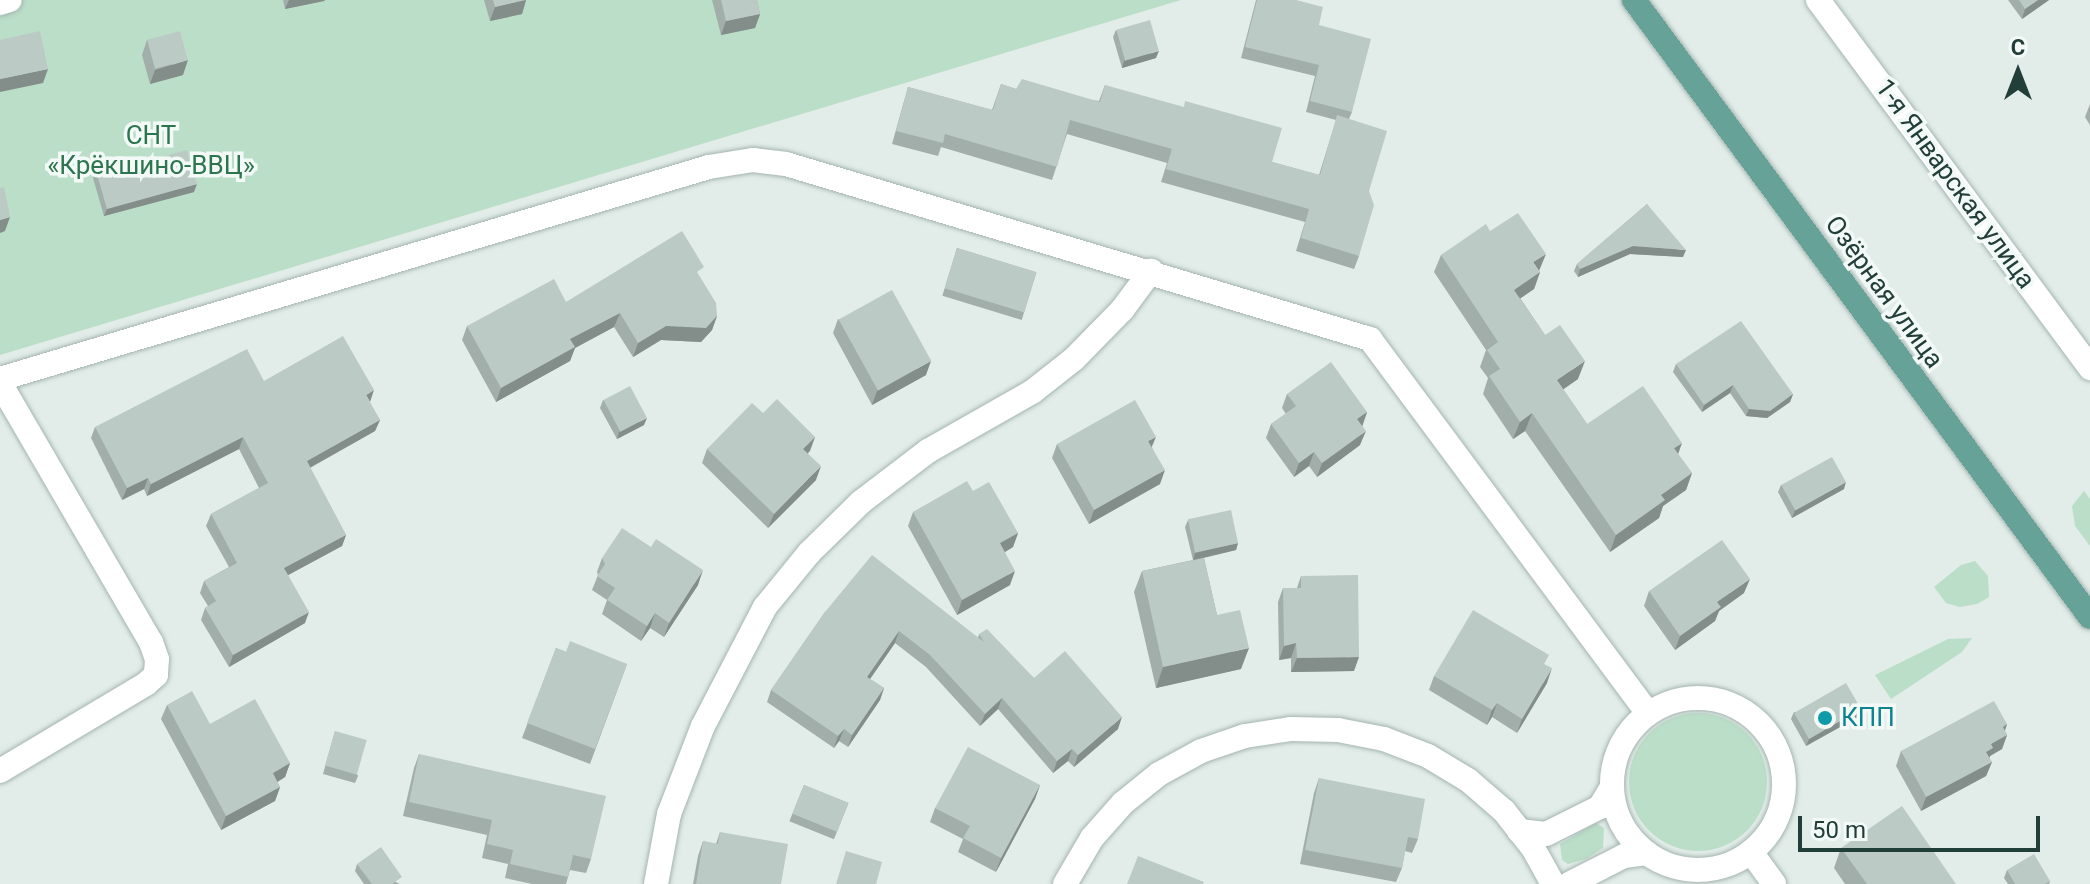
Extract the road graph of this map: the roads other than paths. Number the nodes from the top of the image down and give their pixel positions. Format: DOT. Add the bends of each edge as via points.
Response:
graph roads {
  1 [pos="10,0"];
  2 [pos="1634,0"];
  3 [pos="1818,0"];
  4 [pos="0,3"];
  5 [pos="1151,271"];
  6 [pos="2090,368"];
  7 [pos="0,381"];
  8 [pos="2090,617"];
  9 [pos="1648,713"];
  10 [pos="0,771"];
  11 [pos="1612,787"];
  12 [pos="1519,831"];
  13 [pos="1751,852"];
  14 [pos="1647,853"];
  15 [pos="656,884"];
  16 [pos="1065,884"];
  17 [pos="1553,884"];
  18 [pos="1569,884"];
  19 [pos="1774,884"];
  1 -- 4 [label="street"];
  2 -- 8 [label="main road, Озёрная улица"];
  3 -- 6 [label="street, 1-я Январская улица"];
  5 -- 7 [label="street" via="786,164 753,160 709,167"];
  5 -- 9 [label="street" via="1370,339"];
  5 -- 15 [label="street" via="1074,359 1032,392 928,451 861,502 774,596 703,726 669,814"];
  7 -- 10 [label="street" via="157,659 156,675 146,684"];
  9 -- 11 [label="street" via="1621,746"];
  9 -- 13 [label="street" via="1691,698 1714,699 1755,718 1769,734 1782,764 1784,797 1767,836"];
  11 -- 12 [label="street" via="1600,807 1546,834"];
  11 -- 14 [label="street" via="1622,824"];
  12 -- 16 [label="street" via="1468,780 1428,756 1384,739 1338,730 1291,729 1245,736 1201,751 1159,774 1092,838"];
  12 -- 17 [label="street"];
  13 -- 14 [label="street" via="1732,863 1688,870"];
  13 -- 19 [label="street"];
  14 -- 18 [label="street" via="1624,856"];
}
